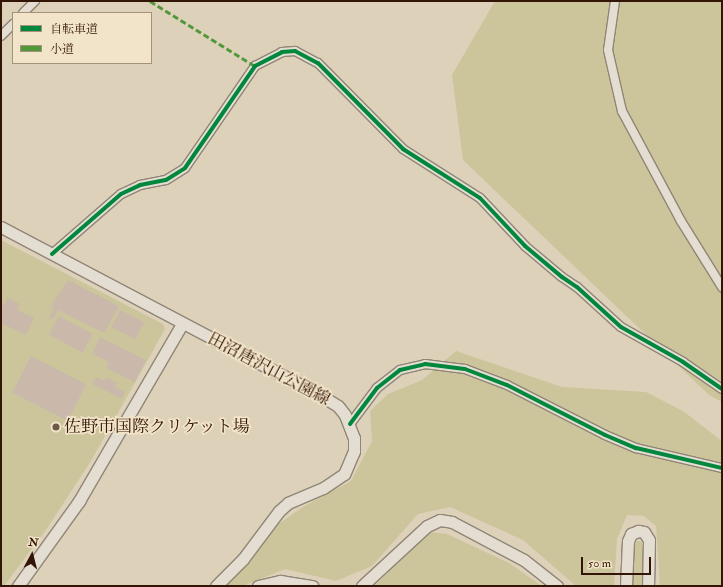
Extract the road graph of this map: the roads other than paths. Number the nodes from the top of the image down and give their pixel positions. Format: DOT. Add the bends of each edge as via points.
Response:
graph roads {
  1 [pos="35,1"];
  2 [pos="615,1"];
  3 [pos="24,12"];
  4 [pos="12,25"];
  5 [pos="1,36"];
  6 [pos="1,227"];
  7 [pos="52,254"];
  8 [pos="722,287"];
  9 [pos="182,324"];
  10 [pos="722,389"];
  11 [pos="350,424"];
  12 [pos="722,468"];
  13 [pos="18,586"];
  14 [pos="216,586"];
  15 [pos="258,586"];
  16 [pos="313,586"];
  17 [pos="362,586"];
  18 [pos="557,586"];
  19 [pos="626,586"];
  20 [pos="648,586"];
  1 -- 3 [label="street"];
  2 -- 8 [label="street" via="608,50 622,111 681,221"];
  4 -- 5 [label="street"];
  6 -- 7 [label="main road, 田沼唐沢山公園線"];
  7 -- 9 [label="main road, 田沼唐沢山公園線"];
  7 -- 10 [label="street" via="122,194 140,185 166,180 186,168 254,66 282,52 295,51 307,55 329,73 403,149 480,198 525,246 577,287 621,327 684,362"];
  9 -- 11 [label="main road, 田沼唐沢山公園線" via="325,398 338,406"];
  9 -- 13 [label="main road" via="79,501"];
  11 -- 12 [label="street" via="377,388 400,370 425,364 465,368 507,385 636,448"];
  11 -- 14 [label="main road, 田沼唐沢山公園線" via="354,451 351,464 344,474 336,481 288,503 243,558"];
  15 -- 16 [label="main road" via="280,581"];
  17 -- 18 [label="main road" via="427,526 440,520 452,522 524,560"];
  19 -- 20 [label="main road" via="628,541 631,534 638,531 644,532 649,540"];
}
